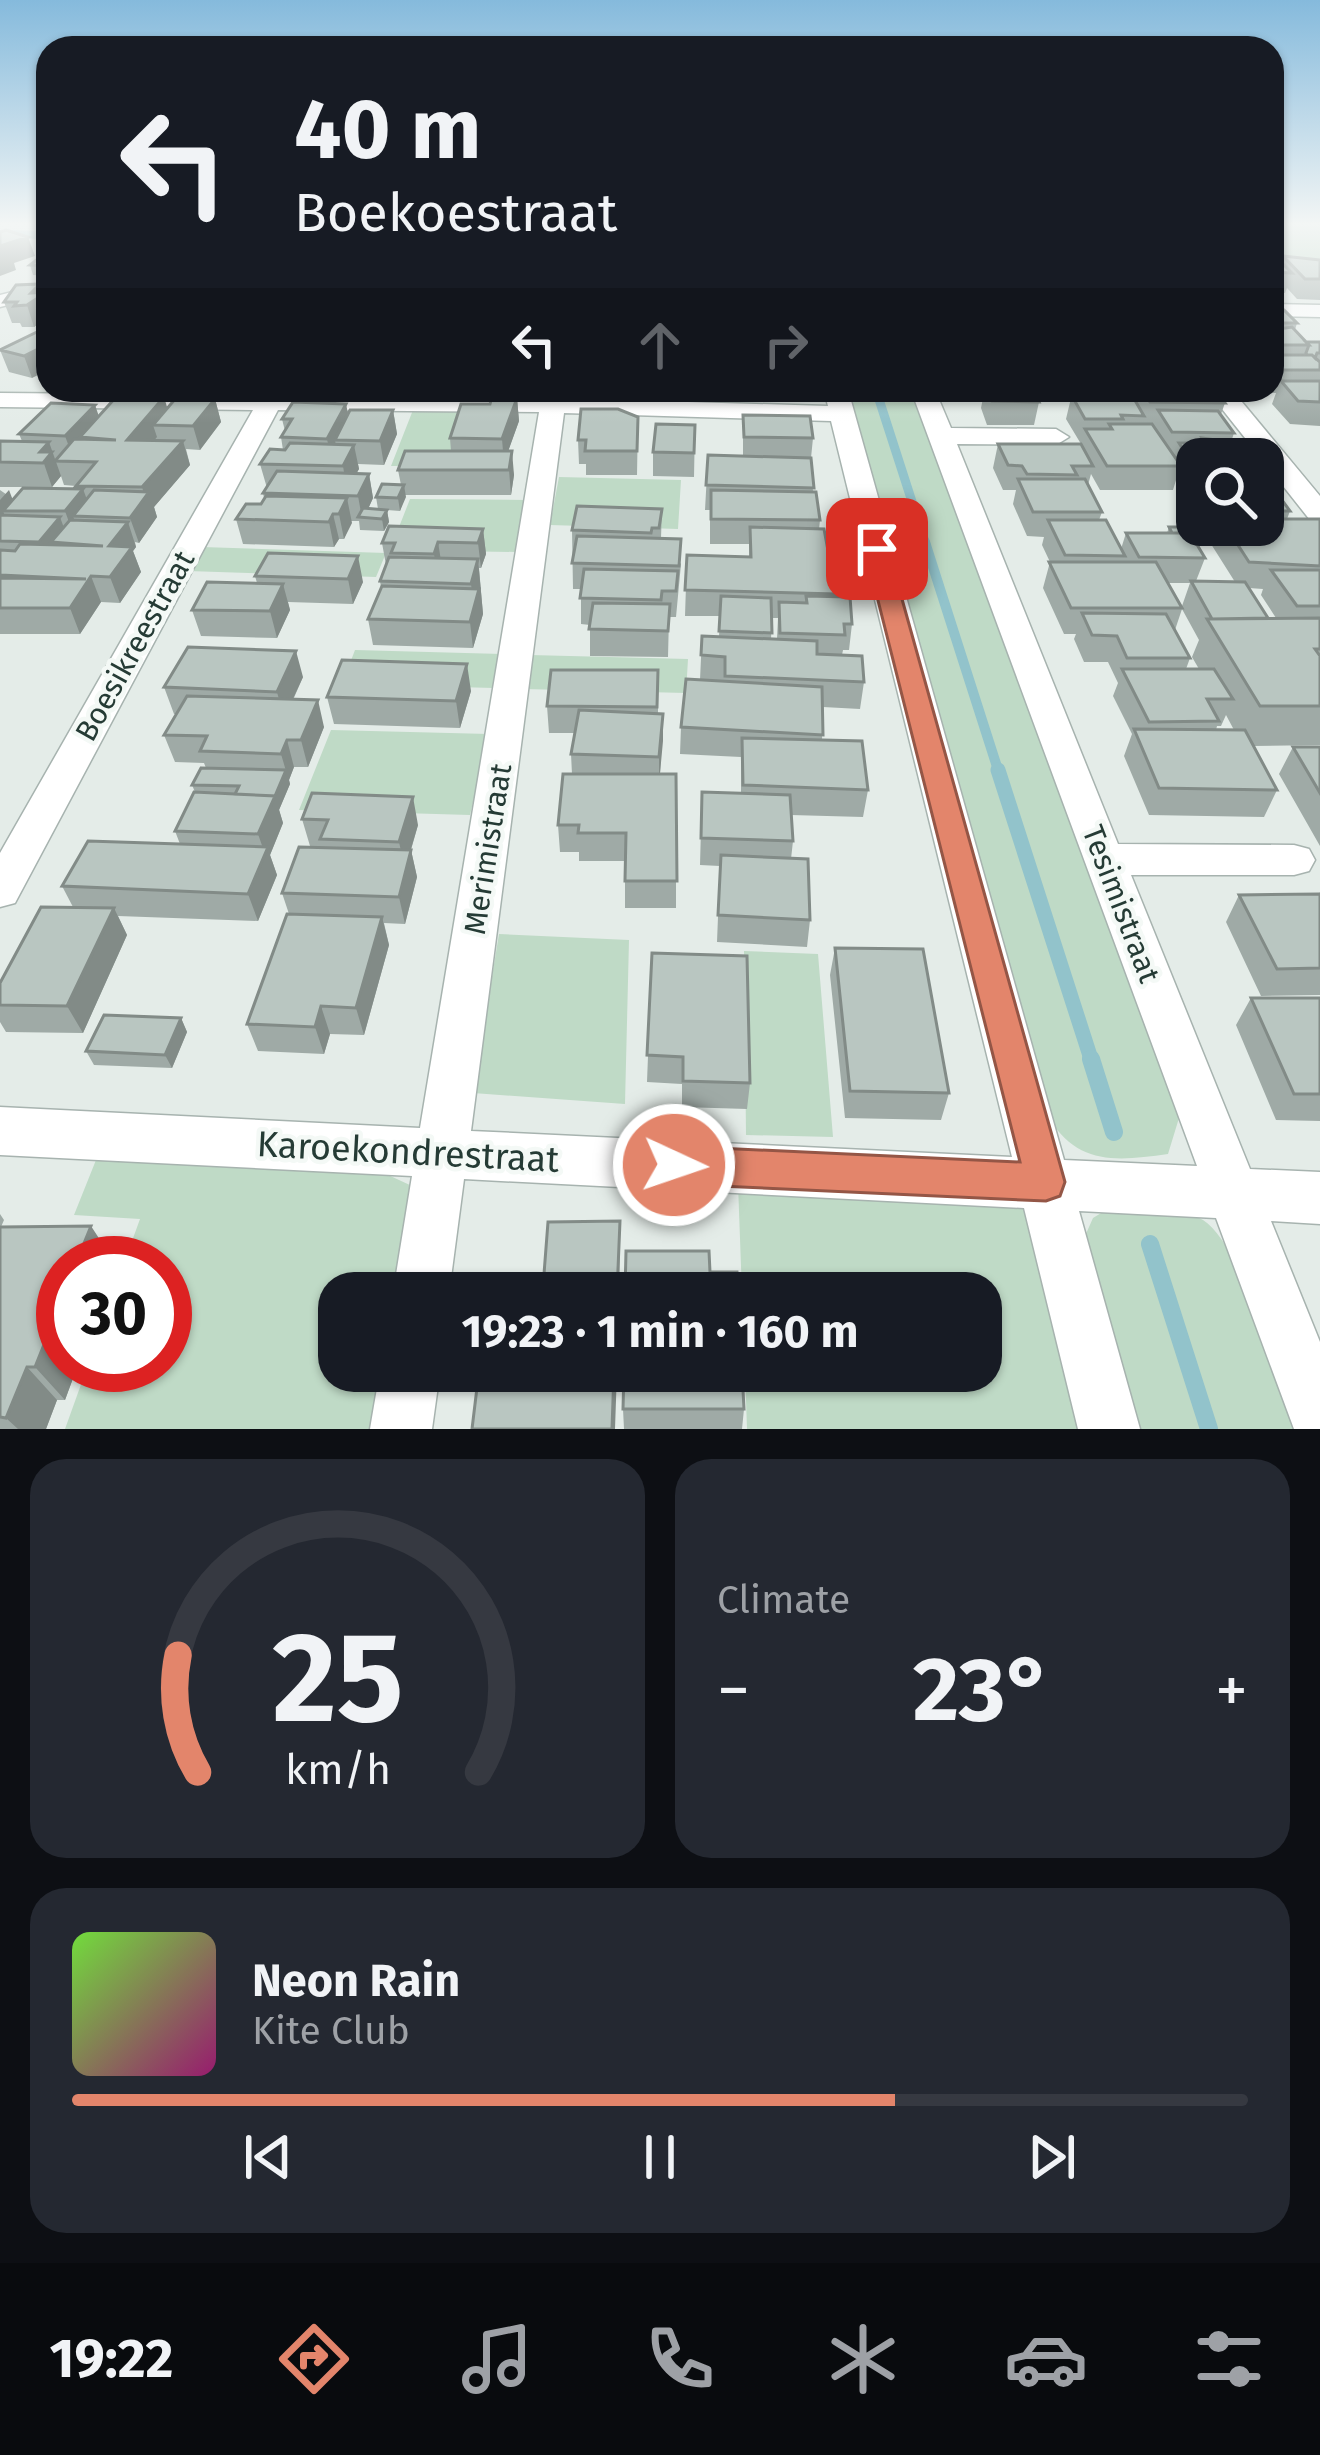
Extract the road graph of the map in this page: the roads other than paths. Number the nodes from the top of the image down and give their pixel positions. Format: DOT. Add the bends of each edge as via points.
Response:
graph roads {
  1 [pos="36,292"];
  2 [pos="0,301"];
  3 [pos="1284,310"];
  4 [pos="1320,311"];
  5 [pos="0,400"];
  6 [pos="36,400"];
  7 [pos="270,402"];
  8 [pos="838,402"];
  9 [pos="927,402"];
  10 [pos="1231,402"];
  11 [pos="553,405"];
  12 [pos="940,436"];
  13 [pos="1056,437"];
  14 [pos="1307,481"];
  15 [pos="1320,514"];
  16 [pos="1103,859"];
  17 [pos="1294,860"];
  18 [pos="0,891"];
  19 [pos="0,1131"];
  20 [pos="442,1154"];
  21 [pos="1046,1182"];
  22 [pos="1233,1195"];
  23 [pos="1320,1198"];
  24 [pos="424,1272"];
  25 [pos="407,1392"];
  26 [pos="1320,1418"];
  27 [pos="401,1429"];
  28 [pos="1109,1429"];
  1 -- 2 [label="street"];
  3 -- 4 [label="street"];
  5 -- 6 [label="street"];
  7 -- 11 [label="street"];
  7 -- 18 [label="street, Boesikreestraat"];
  8 -- 11 [label="street"];
  8 -- 21 [label="street"];
  9 -- 12 [label="street, Tesimistraat"];
  10 -- 14 [label="street"];
  11 -- 20 [label="street, Merimistraat"];
  12 -- 13 [label="street"];
  12 -- 16 [label="street, Tesimistraat"];
  14 -- 15 [label="street"];
  16 -- 17 [label="street"];
  16 -- 22 [label="street, Tesimistraat"];
  19 -- 20 [label="street, Karoekondrestraat"];
  20 -- 21 [label="street, Karoekondrestraat"];
  20 -- 24 [label="street, Merimistraat"];
  21 -- 22 [label="street, Karoekondrestraat"];
  21 -- 28 [label="street"];
  22 -- 23 [label="street, Karoekondrestraat"];
  22 -- 26 [label="street, Tesimistraat"];
  25 -- 27 [label="street"];
}
